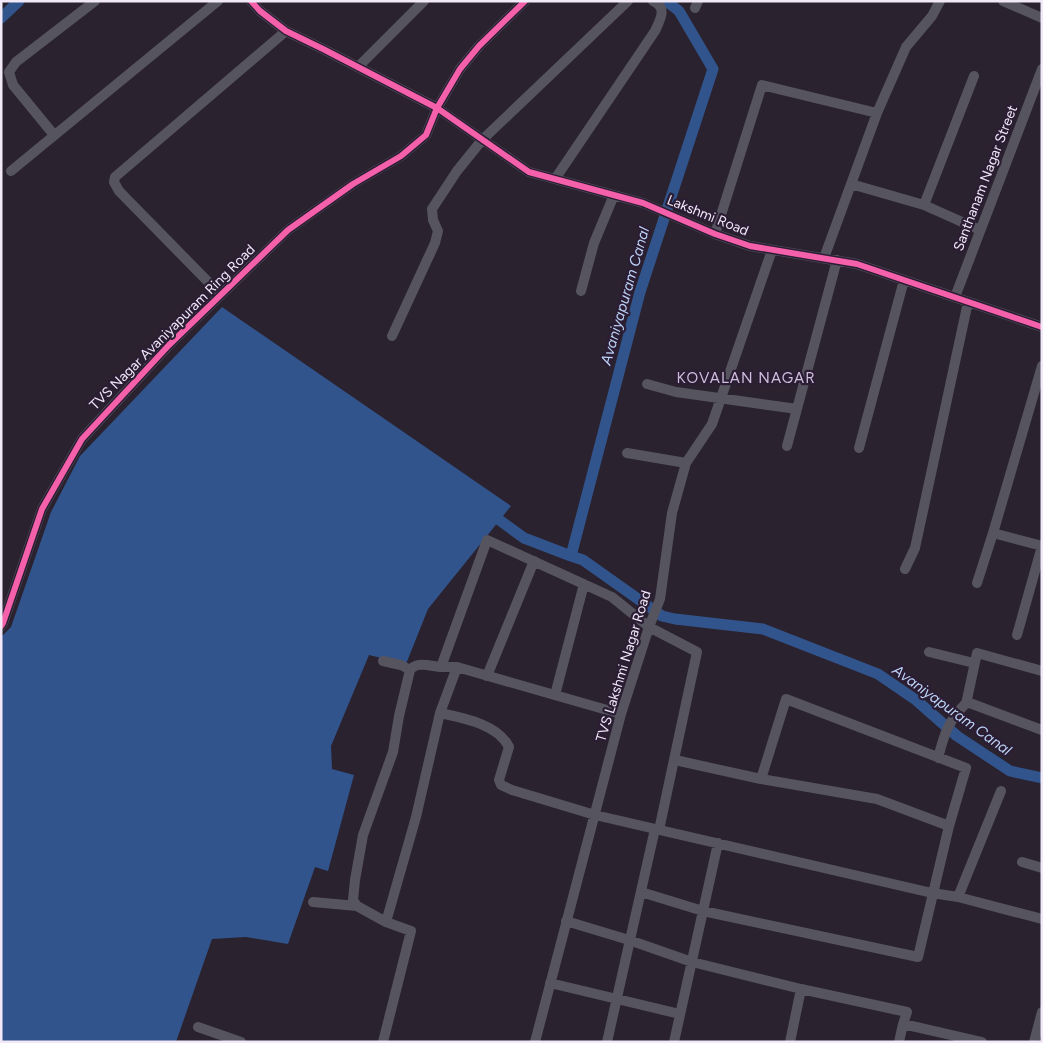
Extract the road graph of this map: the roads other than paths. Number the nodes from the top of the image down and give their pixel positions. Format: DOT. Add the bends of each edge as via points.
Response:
graph roads {
  1 [pos="95,1"];
  2 [pos="218,1"];
  3 [pos="251,1"];
  4 [pos="424,1"];
  5 [pos="525,1"];
  6 [pos="628,1"];
  7 [pos="653,1"];
  8 [pos="940,1"];
  9 [pos="1002,1"];
  10 [pos="1042,18"];
  11 [pos="286,31"];
  12 [pos="358,67"];
  13 [pos="1042,69"];
  14 [pos="974,76"];
  15 [pos="437,108"];
  16 [pos="877,113"];
  17 [pos="54,135"];
  18 [pos="482,140"];
  19 [pos="11,171"];
  20 [pos="555,179"];
  21 [pos="851,184"];
  22 [pos="614,195"];
  23 [pos="924,205"];
  24 [pos="980,230"];
  25 [pos="715,234"];
  26 [pos="772,250"];
  27 [pos="824,258"];
  28 [pos="837,260"];
  29 [pos="904,280"];
  30 [pos="581,291"];
  31 [pos="221,295"];
  32 [pos="955,297"];
  33 [pos="968,302"];
  34 [pos="1042,326"];
  35 [pos="392,336"];
  36 [pos="1042,366"];
  37 [pos="647,384"];
  38 [pos="721,398"];
  39 [pos="797,410"];
  40 [pos="787,446"];
  41 [pos="859,448"];
  42 [pos="627,453"];
  43 [pos="686,463"];
  44 [pos="993,533"];
  45 [pos="1042,546"];
  46 [pos="534,561"];
  47 [pos="905,569"];
  48 [pos="977,583"];
  49 [pos="584,584"];
  50 [pos="1,626"];
  51 [pos="648,627"];
  52 [pos="1017,635"];
  53 [pos="929,652"];
  54 [pos="383,661"];
  55 [pos="974,664"];
  56 [pos="441,667"];
  57 [pos="457,667"];
  58 [pos="410,670"];
  59 [pos="1042,671"];
  60 [pos="487,676"];
  61 [pos="555,695"];
  62 [pos="966,704"];
  63 [pos="440,712"];
  64 [pos="621,714"];
  65 [pos="1042,730"];
  66 [pos="938,758"];
  67 [pos="675,760"];
  68 [pos="761,779"];
  69 [pos="1001,791"];
  70 [pos="595,815"];
  71 [pos="949,826"];
  72 [pos="657,829"];
  73 [pos="718,843"];
  74 [pos="1022,862"];
  75 [pos="1042,868"];
  76 [pos="641,892"];
  77 [pos="932,894"];
  78 [pos="958,897"];
  79 [pos="313,902"];
  80 [pos="356,906"];
  81 [pos="703,911"];
  82 [pos="1042,919"];
  83 [pos="566,921"];
  84 [pos="386,922"];
  85 [pos="629,940"];
  86 [pos="692,962"];
  87 [pos="550,983"];
  88 [pos="801,989"];
  89 [pos="616,998"];
  90 [pos="680,1014"];
  91 [pos="1041,1015"];
  92 [pos="903,1024"];
  93 [pos="198,1027"];
  94 [pos="242,1042"];
  95 [pos="383,1042"];
  96 [pos="535,1042"];
  97 [pos="607,1042"];
  98 [pos="674,1042"];
  99 [pos="790,1042"];
  100 [pos="899,1042"];
  101 [pos="982,1042"];
  102 [pos="1034,1042"];
  1 -- 17 [label="street" via="16,62 9,72 13,85"];
  2 -- 17 [label="street"];
  3 -- 11 [label="street, Lakshmi Road"];
  4 -- 12 [label="street"];
  5 -- 15 [label="street, TVS Nagar Avaniyapuram Ring Road" via="460,69"];
  6 -- 18 [label="street"];
  7 -- 20 [label="street" via="662,10 662,18 655,31"];
  8 -- 16 [label="street" via="906,47"];
  9 -- 10 [label="street"];
  11 -- 12 [label="street, Lakshmi Road"];
  11 -- 31 [label="street" via="115,177 119,191"];
  12 -- 15 [label="street, Lakshmi Road"];
  13 -- 24 [label="street, Santhanam Nagar Street"];
  14 -- 23 [label="street"];
  15 -- 18 [label="street, Lakshmi Road"];
  15 -- 31 [label="street, TVS Nagar Avaniyapuram Ring Road" via="426,136 288,230"];
  16 -- 21 [label="street"];
  16 -- 25 [label="street" via="762,85"];
  17 -- 19 [label="street"];
  18 -- 20 [label="street, Lakshmi Road" via="529,172"];
  18 -- 35 [label="street" via="432,209 438,231 435,243"];
  20 -- 22 [label="street, Lakshmi Road"];
  21 -- 23 [label="street"];
  21 -- 27 [label="street"];
  22 -- 25 [label="street, Lakshmi Road" via="644,203"];
  22 -- 30 [label="street" via="594,243"];
  23 -- 24 [label="street"];
  24 -- 32 [label="street, Santhanam Nagar Street"];
  25 -- 26 [label="street, Lakshmi Road"];
  26 -- 27 [label="street, Lakshmi Road"];
  26 -- 38 [label="street, TVS Lakshmi Nagar Road"];
  27 -- 28 [label="street, Lakshmi Road"];
  28 -- 29 [label="street, Lakshmi Road"];
  28 -- 39 [label="street"];
  29 -- 32 [label="street, Lakshmi Road"];
  29 -- 41 [label="street"];
  31 -- 50 [label="street, TVS Nagar Avaniyapuram Ring Road" via="82,439 42,509"];
  32 -- 33 [label="street, Lakshmi Road"];
  33 -- 34 [label="street, Lakshmi Road"];
  33 -- 47 [label="street" via="915,548"];
  36 -- 44 [label="street"];
  37 -- 38 [label="street"];
  38 -- 39 [label="street"];
  38 -- 43 [label="street, TVS Lakshmi Nagar Road" via="712,424"];
  39 -- 40 [label="street"];
  42 -- 43 [label="street"];
  43 -- 51 [label="street, TVS Lakshmi Nagar Road" via="672,513 660,599"];
  44 -- 45 [label="street"];
  44 -- 48 [label="street"];
  45 -- 52 [label="street"];
  46 -- 49 [label="street"];
  46 -- 56 [label="street" via="487,540"];
  46 -- 60 [label="street"];
  49 -- 51 [label="street" via="612,597"];
  49 -- 61 [label="street"];
  51 -- 64 [label="street, TVS Lakshmi Nagar Road"];
  51 -- 67 [label="street" via="697,652"];
  53 -- 55 [label="street"];
  54 -- 58 [label="street" via="401,664"];
  55 -- 59 [label="street" via="977,653"];
  55 -- 62 [label="street"];
  56 -- 57 [label="street"];
  56 -- 58 [label="street" via="419,664"];
  57 -- 60 [label="street"];
  57 -- 63 [label="street"];
  58 -- 80 [label="street" via="393,752 363,835 354,880 353,900"];
  60 -- 61 [label="street"];
  61 -- 64 [label="street"];
  62 -- 65 [label="street"];
  62 -- 66 [label="street" via="951,719"];
  63 -- 70 [label="street" via="471,720 506,739 509,747 499,780 502,785"];
  63 -- 84 [label="street" via="416,817"];
  64 -- 70 [label="street, TVS Lakshmi Nagar Road"];
  66 -- 68 [label="street" via="786,699"];
  66 -- 71 [label="street" via="966,768"];
  67 -- 68 [label="street"];
  67 -- 72 [label="street"];
  68 -- 71 [label="street" via="877,799"];
  69 -- 78 [label="street"];
  70 -- 72 [label="street"];
  70 -- 83 [label="street, TVS Lakshmi Nagar Road"];
  71 -- 77 [label="street"];
  72 -- 73 [label="street"];
  72 -- 76 [label="street"];
  73 -- 77 [label="street"];
  73 -- 81 [label="street"];
  74 -- 75 [label="street"];
  76 -- 81 [label="street"];
  76 -- 85 [label="street"];
  77 -- 78 [label="street"];
  77 -- 81 [label="street" via="918,956"];
  78 -- 82 [label="street"];
  79 -- 80 [label="street"];
  80 -- 84 [label="street"];
  81 -- 86 [label="street"];
  83 -- 85 [label="street"];
  83 -- 87 [label="street, TVS Lakshmi Nagar Road"];
  84 -- 95 [label="street" via="411,931"];
  85 -- 86 [label="street"];
  85 -- 89 [label="street"];
  86 -- 88 [label="street"];
  86 -- 90 [label="street"];
  87 -- 89 [label="street"];
  87 -- 96 [label="street, TVS Lakshmi Nagar Road"];
  88 -- 92 [label="street" via="907,1012"];
  88 -- 99 [label="street"];
  89 -- 90 [label="street"];
  89 -- 97 [label="street"];
  90 -- 98 [label="street"];
  91 -- 102 [label="street"];
  92 -- 100 [label="street"];
  92 -- 101 [label="street"];
  93 -- 94 [label="street"];
}
